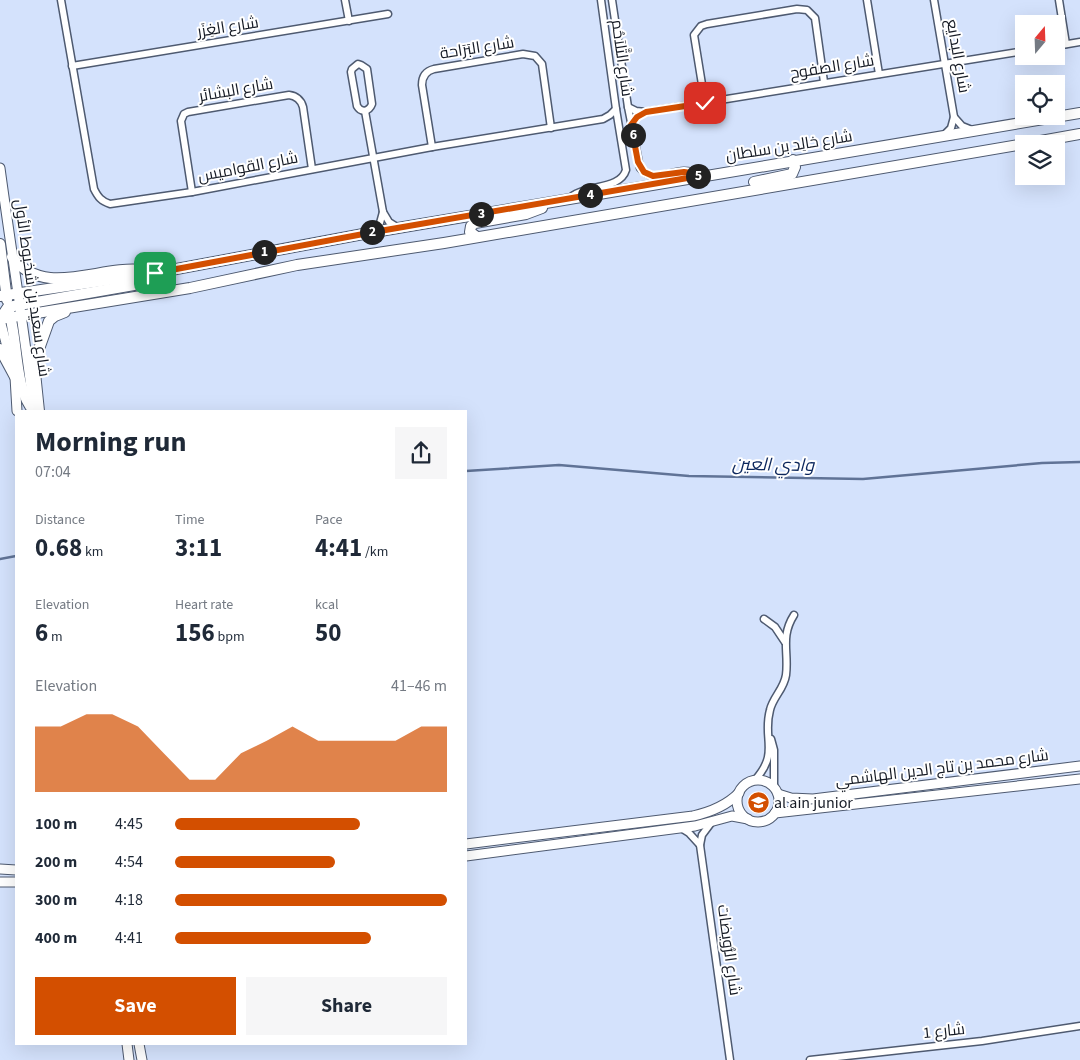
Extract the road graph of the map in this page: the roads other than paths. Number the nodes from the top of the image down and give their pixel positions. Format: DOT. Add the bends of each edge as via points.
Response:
graph roads {
  1 [pos="61,0"];
  2 [pos="345,0"];
  3 [pos="601,0"];
  4 [pos="612,0"];
  5 [pos="867,0"];
  6 [pos="934,0"];
  7 [pos="1059,0"];
  8 [pos="388,14"];
  9 [pos="349,21"];
  10 [pos="1080,42"];
  11 [pos="1066,44"];
  12 [pos="1015,52"];
  13 [pos="945,63"];
  14 [pos="72,66"];
  15 [pos="879,74"];
  16 [pos="824,82"];
  17 [pos="705,103"];
  18 [pos="628,107"];
  19 [pos="616,109"];
  20 [pos="365,111"];
  21 [pos="646,112"];
  22 [pos="1080,112"];
  23 [pos="954,117"];
  24 [pos="603,119"];
  25 [pos="618,125"];
  26 [pos="631,125"];
  27 [pos="551,128"];
  28 [pos="974,131"];
  29 [pos="1080,134"];
  30 [pos="943,137"];
  31 [pos="1065,137"];
  32 [pos="1015,145"];
  33 [pos="432,148"];
  34 [pos="374,159"];
  35 [pos="793,160"];
  36 [pos="0,168"];
  37 [pos="312,169"];
  38 [pos="705,175"];
  39 [pos="192,192"];
  40 [pos="728,193"];
  41 [pos="568,199"];
  42 [pos="551,202"];
  43 [pos="382,212"];
  44 [pos="398,228"];
  45 [pos="374,232"];
  46 [pos="476,237"];
  47 [pos="0,244"];
  48 [pos="12,257"];
  49 [pos="155,273"];
  50 [pos="18,293"];
  51 [pos="88,304"];
  52 [pos="3,309"];
  53 [pos="21,310"];
  54 [pos="0,349"];
  55 [pos="15,377"];
  56 [pos="17,410"];
  57 [pos="33,410"];
  58 [pos="34,410"];
  59 [pos="39,410"];
  60 [pos="794,615"];
  61 [pos="764,619"];
  62 [pos="785,642"];
  63 [pos="770,736"];
  64 [pos="1080,766"];
  65 [pos="1080,778"];
  66 [pos="755,780"];
  67 [pos="776,791"];
  68 [pos="739,793"];
  69 [pos="774,813"];
  70 [pos="748,819"];
  71 [pos="711,822"];
  72 [pos="680,828"];
  73 [pos="467,844"];
  74 [pos="700,845"];
  75 [pos="467,856"];
  76 [pos="0,869"];
  77 [pos="15,870"];
  78 [pos="0,882"];
  79 [pos="15,882"];
  80 [pos="1080,1026"];
  81 [pos="127,1045"];
  82 [pos="139,1045"];
  83 [pos="129,1060"];
  84 [pos="142,1060"];
  85 [pos="730,1060"];
  86 [pos="810,1060"];
  1 -- 14 [label="street, شارع القواميس"];
  2 -- 9 [label="street"];
  3 -- 19 [label="street, شارع التَّلاَحُم"];
  4 -- 18 [label="street, شارع التَّلاَحُم"];
  5 -- 15 [label="street"];
  6 -- 13 [label="street, شارع البدايع"];
  7 -- 11 [label="street"];
  8 -- 9 [label="street, شارع الغِزَر"];
  9 -- 14 [label="street, شارع الغِزَر"];
  10 -- 11 [label="street"];
  12 -- 13 [label="street, شارع الصفوح"];
  13 -- 15 [label="street, شارع الصفوح"];
  13 -- 23 [label="street, شارع البدايع"];
  14 -- 39 [label="street, شارع القواميس" via="97,196 110,204"];
  15 -- 16 [label="street, شارع الصفوح"];
  16 -- 17 [label="street, شارع الصفوح"];
  16 -- 17 [label="street" via="815,18 807,10 707,24 694,35"];
  17 -- 21 [label="street, شارع الصفوح"];
  18 -- 21 [label="street, شارع الصفوح"];
  18 -- 26 [label="street, شارع التَّلاَحُم"];
  19 -- 24 [label="street, شارع القواميس"];
  19 -- 25 [label="street, شارع التَّلاَحُم"];
  20 -- 20 [label="street" via="372,104 366,69 358,64 351,72 357,106"];
  20 -- 34 [label="street"];
  21 -- 26 [label="street"];
  22 -- 28 [label="main road, شارع خالِد بن سلطان"];
  23 -- 28 [label="street, شارع البدايع" via="962,126"];
  23 -- 30 [label="street, شارع البدايع" via="951,128"];
  24 -- 25 [label="street"];
  24 -- 27 [label="street, شارع القواميس"];
  25 -- 41 [label="street, شارع التَّلاَحُم" via="626,164 622,178 580,191"];
  26 -- 38 [label="street, شارع التَّلاَحُم" via="638,162 644,172 653,176 684,172"];
  27 -- 33 [label="street, شارع القواميس"];
  27 -- 33 [label="street, شارع البَرَاحة" via="542,64 535,56 523,54 426,72 422,85"];
  28 -- 30 [label="main road, شارع خالِد بن سلطان"];
  29 -- 31 [label="main road"];
  30 -- 35 [label="main road, شارع خالِد بن سلطان"];
  32 -- 40 [label="main road"];
  33 -- 34 [label="street, شارع القواميس"];
  34 -- 37 [label="street, شارع القواميس"];
  34 -- 43 [label="street"];
  35 -- 38 [label="main road, شارع خالِد بن سلطان"];
  35 -- 40 [label="main road" via="795,171 789,175 742,186"];
  36 -- 48 [label="street, شارع سعيد بن شخبوط الأول"];
  37 -- 39 [label="street, شارع القواميس"];
  37 -- 39 [label="street, شارع البشائر" via="302,102 294,96 188,112 181,122"];
  38 -- 41 [label="main road, شارع خالِد بن سلطان"];
  40 -- 46 [label="main road"];
  41 -- 42 [label="main road, شارع خالِد بن سلطان"];
  42 -- 44 [label="main road, شارع خالِد بن سلطان"];
  42 -- 46 [label="main road" via="533,212 473,224 470,232"];
  43 -- 44 [label="street"];
  43 -- 45 [label="street"];
  44 -- 45 [label="main road, شارع خالِد بن سلطان"];
  45 -- 49 [label="main road, شارع خالِد بن سلطان"];
  46 -- 51 [label="main road"];
  47 -- 52 [label="main road"];
  48 -- 49 [label="main road" via="28,270 58,280 128,270"];
  48 -- 50 [label="street, شارع سعيد بن شخبوط الأول"];
  49 -- 50 [label="main road, شارع خالِد بن سلطان"];
  49 -- 53 [label="main road" via="134,285"];
  50 -- 52 [label="main road, شارع خالِد بن سلطان"];
  50 -- 53 [label="street, شارع سعيد بن شخبوط الأول"];
  51 -- 53 [label="main road"];
  51 -- 59 [label="main road" via="55,316 47,324 34,363"];
  52 -- 53 [label="main road"];
  52 -- 55 [label="street, شارع سعيد بن شخبوط الأول"];
  52 -- 57 [label="main road" via="22,390"];
  53 -- 58 [label="street, شارع سعيد بن شخبوط الأول"];
  54 -- 55 [label="main road"];
  55 -- 56 [label="street, شارع سعيد بن شخبوط الأول"];
  60 -- 62 [label="street"];
  61 -- 62 [label="street" via="778,630"];
  62 -- 63 [label="street" via="786,674 770,710"];
  63 -- 66 [label="street" via="768,760"];
  63 -- 67 [label="street"];
  64 -- 67 [label="street, شارع محمد بن تاج الدين الهاشمي" via="813,799 791,798"];
  65 -- 69 [label="street, شارع محمد بن تاج الدين الهاشمي"];
  66 -- 67 [label="street" via="765,781"];
  66 -- 68 [label="street" via="745,784"];
  67 -- 69 [label="street" via="779,803"];
  68 -- 70 [label="street" via="738,805"];
  68 -- 73 [label="street" via="724,806 693,816"];
  69 -- 70 [label="street" via="759,821"];
  70 -- 71 [label="street" via="732,816"];
  71 -- 72 [label="street"];
  71 -- 74 [label="street" via="704,830"];
  72 -- 74 [label="street"];
  72 -- 75 [label="street"];
  74 -- 85 [label="street, شارع الرُّويضات"];
  76 -- 77 [label="street"];
  78 -- 79 [label="street"];
  80 -- 86 [label="street, شارع 1" via="982,1041"];
  81 -- 83 [label="street"];
  82 -- 84 [label="street"];
}
